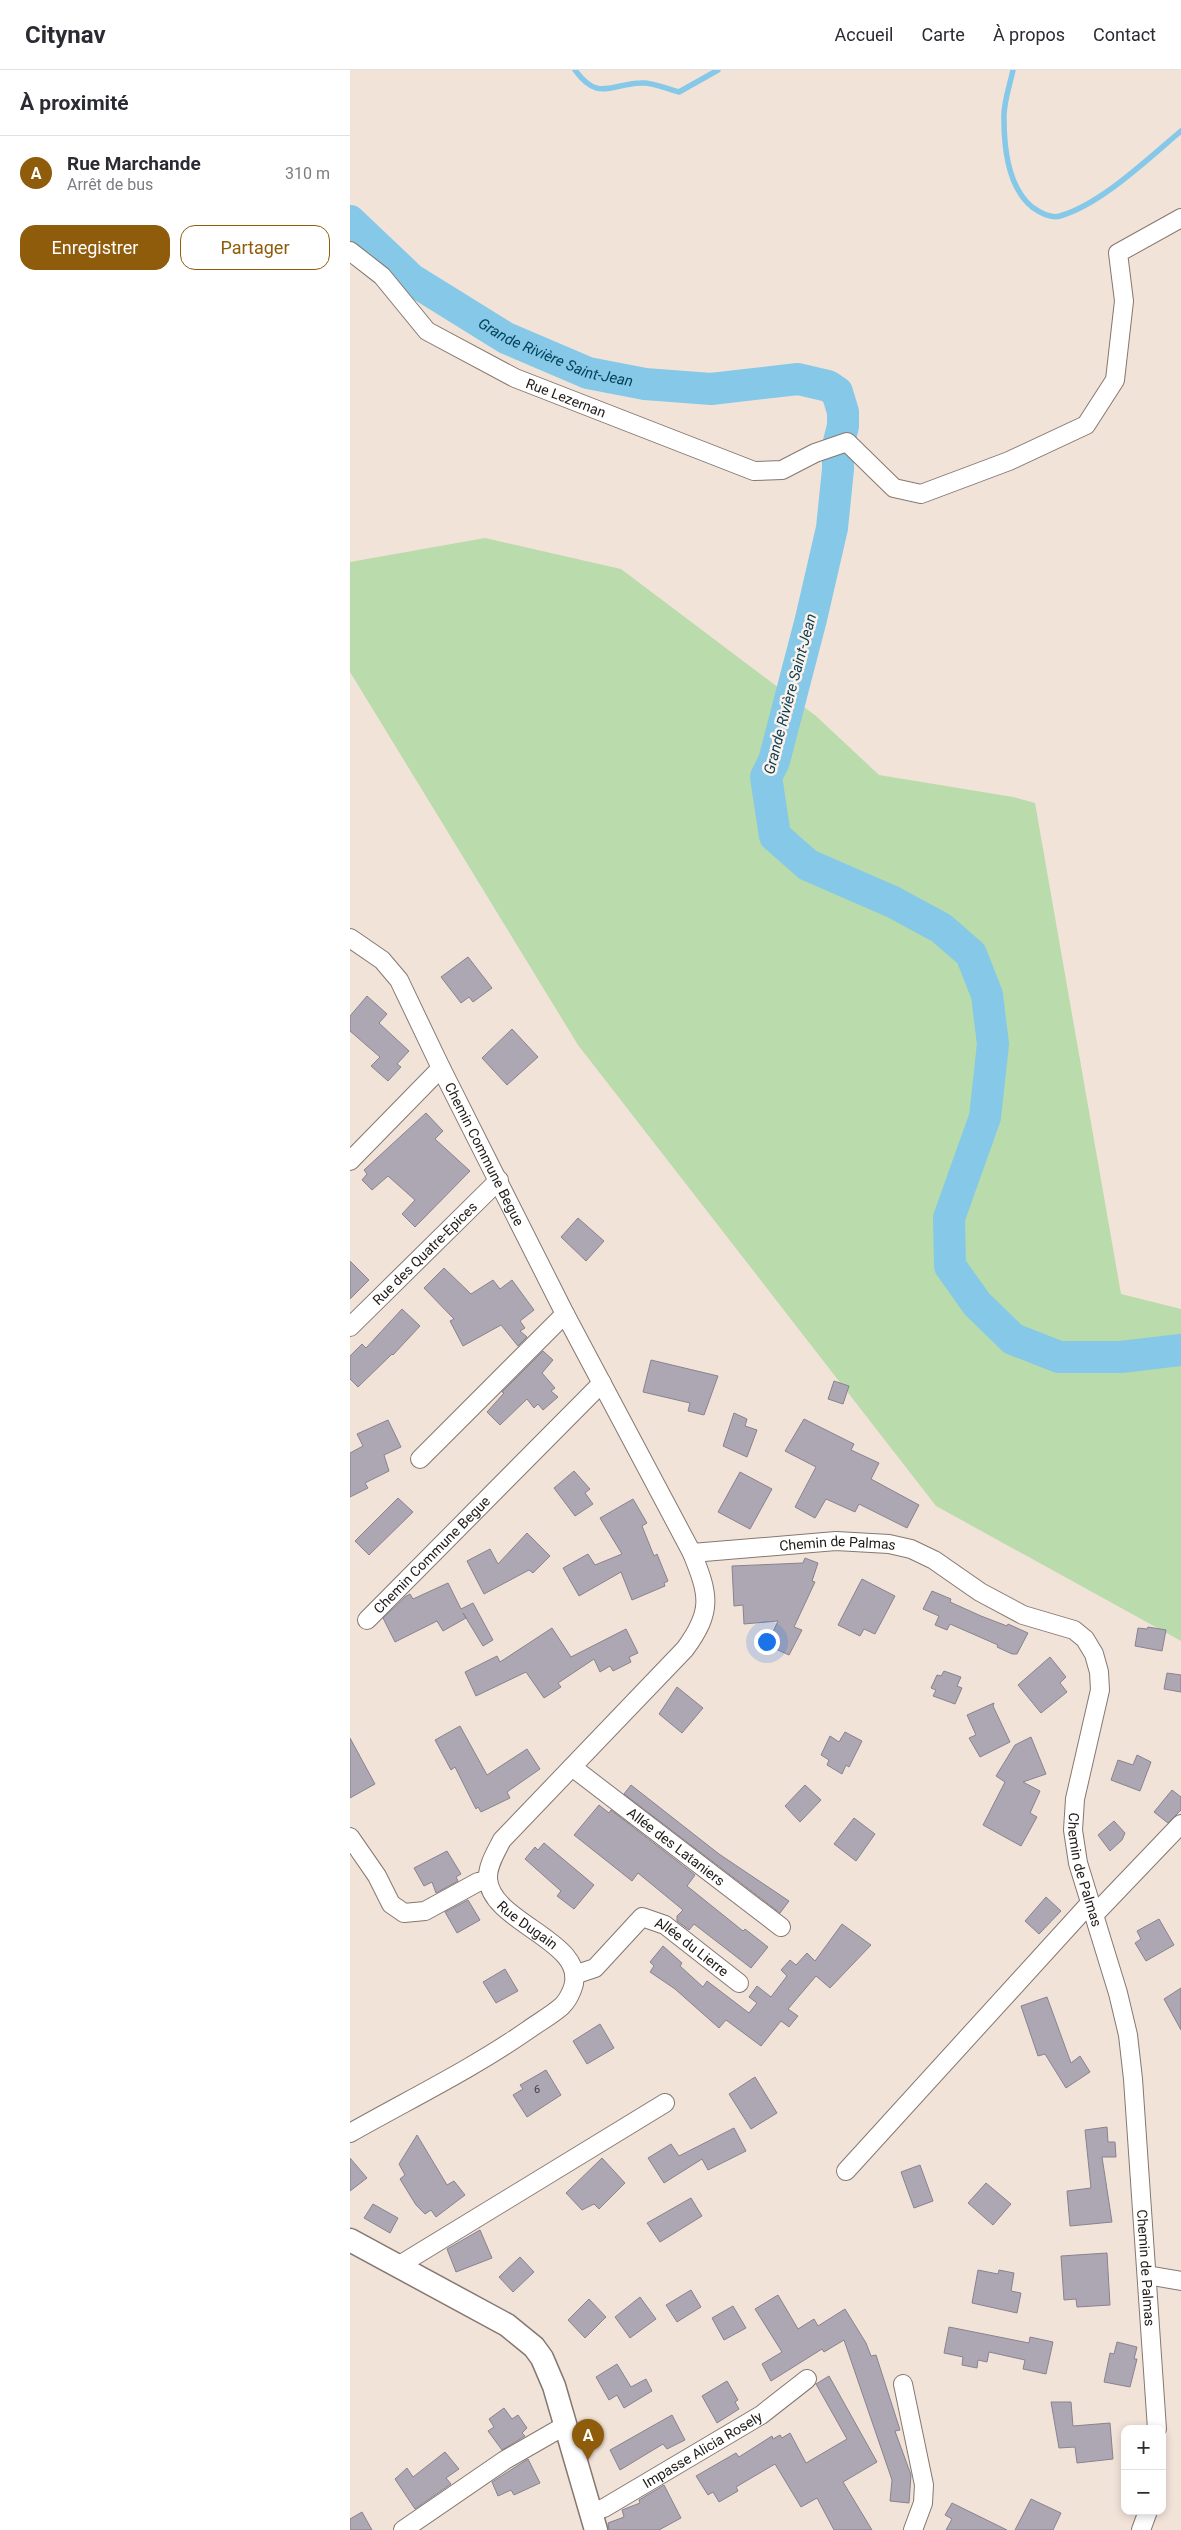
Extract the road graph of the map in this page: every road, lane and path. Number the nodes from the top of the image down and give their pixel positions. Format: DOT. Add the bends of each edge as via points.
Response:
graph roads {
  1 [pos="1181,218"];
  2 [pos="350,251"];
  3 [pos="350,938"];
  4 [pos="441,1068"];
  5 [pos="350,1161"];
  6 [pos="498,1180"];
  7 [pos="565,1314"];
  8 [pos="350,1327"];
  9 [pos="602,1383"];
  10 [pos="420,1459"];
  11 [pos="692,1553"];
  12 [pos="367,1620"];
  13 [pos="572,1767"];
  14 [pos="1181,1824"];
  15 [pos="350,1837"];
  16 [pos="488,1880"];
  17 [pos="1092,1909"];
  18 [pos="781,1927"];
  19 [pos="574,1974"];
  20 [pos="739,1983"];
  21 [pos="665,2103"];
  22 [pos="350,2133"];
  23 [pos="846,2171"];
  24 [pos="350,2240"];
  25 [pos="398,2266"];
  26 [pos="1146,2275"];
  27 [pos="1181,2281"];
  28 [pos="808,2379"];
  29 [pos="903,2384"];
  30 [pos="566,2425"];
  31 [pos="1157,2425"];
  32 [pos="1147,2515"];
  33 [pos="593,2521"];
  34 [pos="403,2530"];
  35 [pos="913,2530"];
  36 [pos="1141,2530"];
  1 -- 2 [label="street, Rue Lezernan" via="1118,253 1124,301 1115,380 1086,425 1009,461 921,494 894,488 847,442 815,453 782,470 754,471 515,378 427,331 382,276"];
  3 -- 4 [label="street, Chemin Commune Begue" via="382,960 400,980"];
  4 -- 5 [label="street"];
  4 -- 6 [label="street, Chemin Commune Begue"];
  6 -- 7 [label="street, Chemin Commune Begue"];
  6 -- 8 [label="street, Rue des Quatre-Epices"];
  7 -- 9 [label="street, Chemin Commune Begue"];
  7 -- 10 [label="street"];
  9 -- 11 [label="street, Chemin Commune Begue"];
  9 -- 12 [label="street, Chemin Commune Begue"];
  11 -- 13 [label="street" via="704,1583 706,1607 699,1630 685,1649"];
  11 -- 17 [label="street, Chemin de Palmas" via="836,1541 889,1544 911,1549 934,1560 980,1592 1023,1615 1074,1630 1094,1654 1099,1672 1100,1690 1075,1799 1073,1830 1078,1863"];
  13 -- 16 [label="street" via="502,1840 492,1859"];
  13 -- 18 [label="street, Allée des Lataniers"];
  14 -- 17 [label="street"];
  15 -- 16 [label="street" via="377,1876 391,1904 404,1913 425,1911 478,1882"];
  16 -- 19 [label="street, Rue Dugain" via="506,1910 564,1952 573,1965"];
  17 -- 23 [label="street"];
  17 -- 26 [label="street, Chemin de Palmas" via="1128,2035"];
  19 -- 20 [label="street, Allée du Lierre" via="595,1968 642,1917 665,1925"];
  19 -- 22 [label="street" via="574,1985 564,2005 501,2048"];
  21 -- 25 [label="street"];
  24 -- 25 [label="main road"];
  25 -- 30 [label="main road" via="507,2325 527,2340 542,2358"];
  26 -- 27 [label="street"];
  26 -- 31 [label="street, Chemin de Palmas"];
  28 -- 33 [label="street, Impasse Alicia Rosely" via="761,2415 604,2508"];
  29 -- 35 [label="street" via="924,2485"];
  30 -- 33 [label="main road"];
  30 -- 34 [label="street" via="505,2460"];
  32 -- 36 [label="street"];
}
